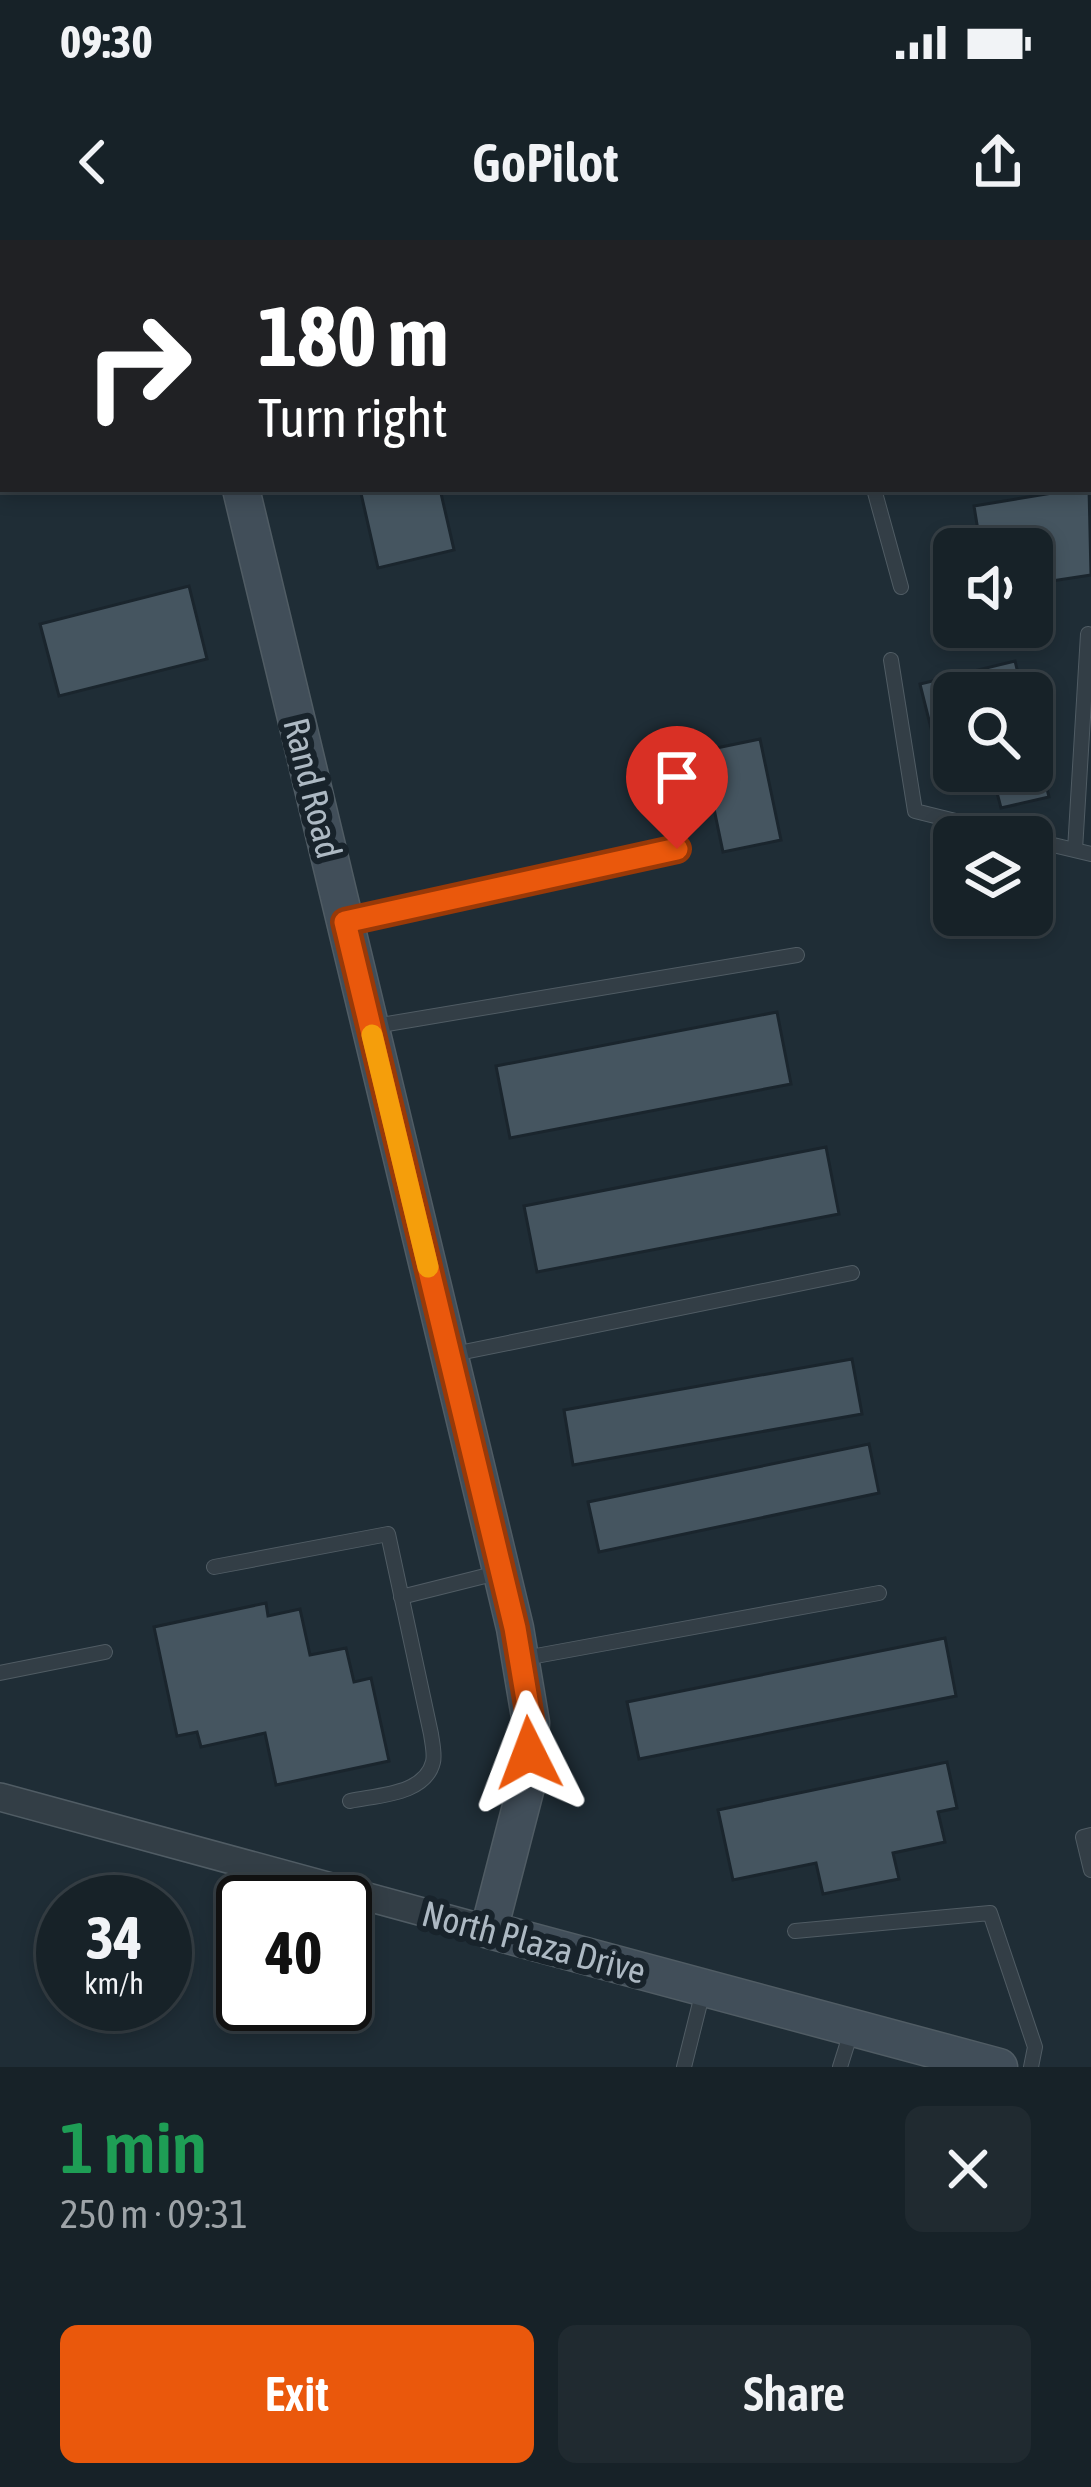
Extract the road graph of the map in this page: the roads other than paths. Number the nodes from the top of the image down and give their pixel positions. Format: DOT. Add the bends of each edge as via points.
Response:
graph roads {
  1 [pos="242,492"];
  2 [pos="875,492"];
  3 [pos="901,587"];
  4 [pos="1088,634"];
  5 [pos="891,660"];
  6 [pos="660,751"];
  7 [pos="935,816"];
  8 [pos="1053,845"];
  9 [pos="1083,852"];
  10 [pos="345,922"];
  11 [pos="797,955"];
  12 [pos="370,1027"];
  13 [pos="852,1273"];
  14 [pos="449,1355"];
  15 [pos="214,1567"];
  16 [pos="502,1571"];
  17 [pos="879,1593"];
  18 [pos="401,1597"];
  19 [pos="105,1652"];
  20 [pos="520,1659"];
  21 [pos="0,1673"];
  22 [pos="0,1797"];
  23 [pos="350,1801"];
  24 [pos="1091,1835"];
  25 [pos="1091,1870"];
  26 [pos="489,1930"];
  27 [pos="794,1931"];
  28 [pos="704,1988"];
  29 [pos="851,2030"];
  30 [pos="684,2067"];
  31 [pos="840,2067"];
  32 [pos="999,2067"];
  33 [pos="1031,2067"];
  1 -- 10 [label="street, Rand Road"];
  2 -- 3 [label="lane"];
  4 -- 9 [label="lane"];
  5 -- 7 [label="lane" via="915,811"];
  6 -- 10 [label="lane" via="677,849"];
  8 -- 9 [label="lane"];
  10 -- 12 [label="street, Rand Road"];
  11 -- 12 [label="lane"];
  12 -- 14 [label="street, Rand Road"];
  13 -- 14 [label="lane"];
  14 -- 16 [label="street, Rand Road"];
  15 -- 18 [label="lane" via="388,1534"];
  16 -- 18 [label="lane"];
  16 -- 20 [label="street, Rand Road"];
  17 -- 20 [label="lane"];
  18 -- 23 [label="lane" via="434,1761 415,1786"];
  19 -- 21 [label="lane"];
  20 -- 26 [label="street, Rand Road" via="531,1724 527,1783"];
  22 -- 26 [label="street, North Plaza Drive"];
  24 -- 25 [label="lane" via="1083,1837"];
  26 -- 28 [label="street, North Plaza Drive"];
  27 -- 33 [label="lane" via="990,1913 1035,2047"];
  28 -- 29 [label="street, North Plaza Drive"];
  28 -- 30 [label="lane"];
  29 -- 31 [label="lane"];
  29 -- 32 [label="street, North Plaza Drive"];
}
